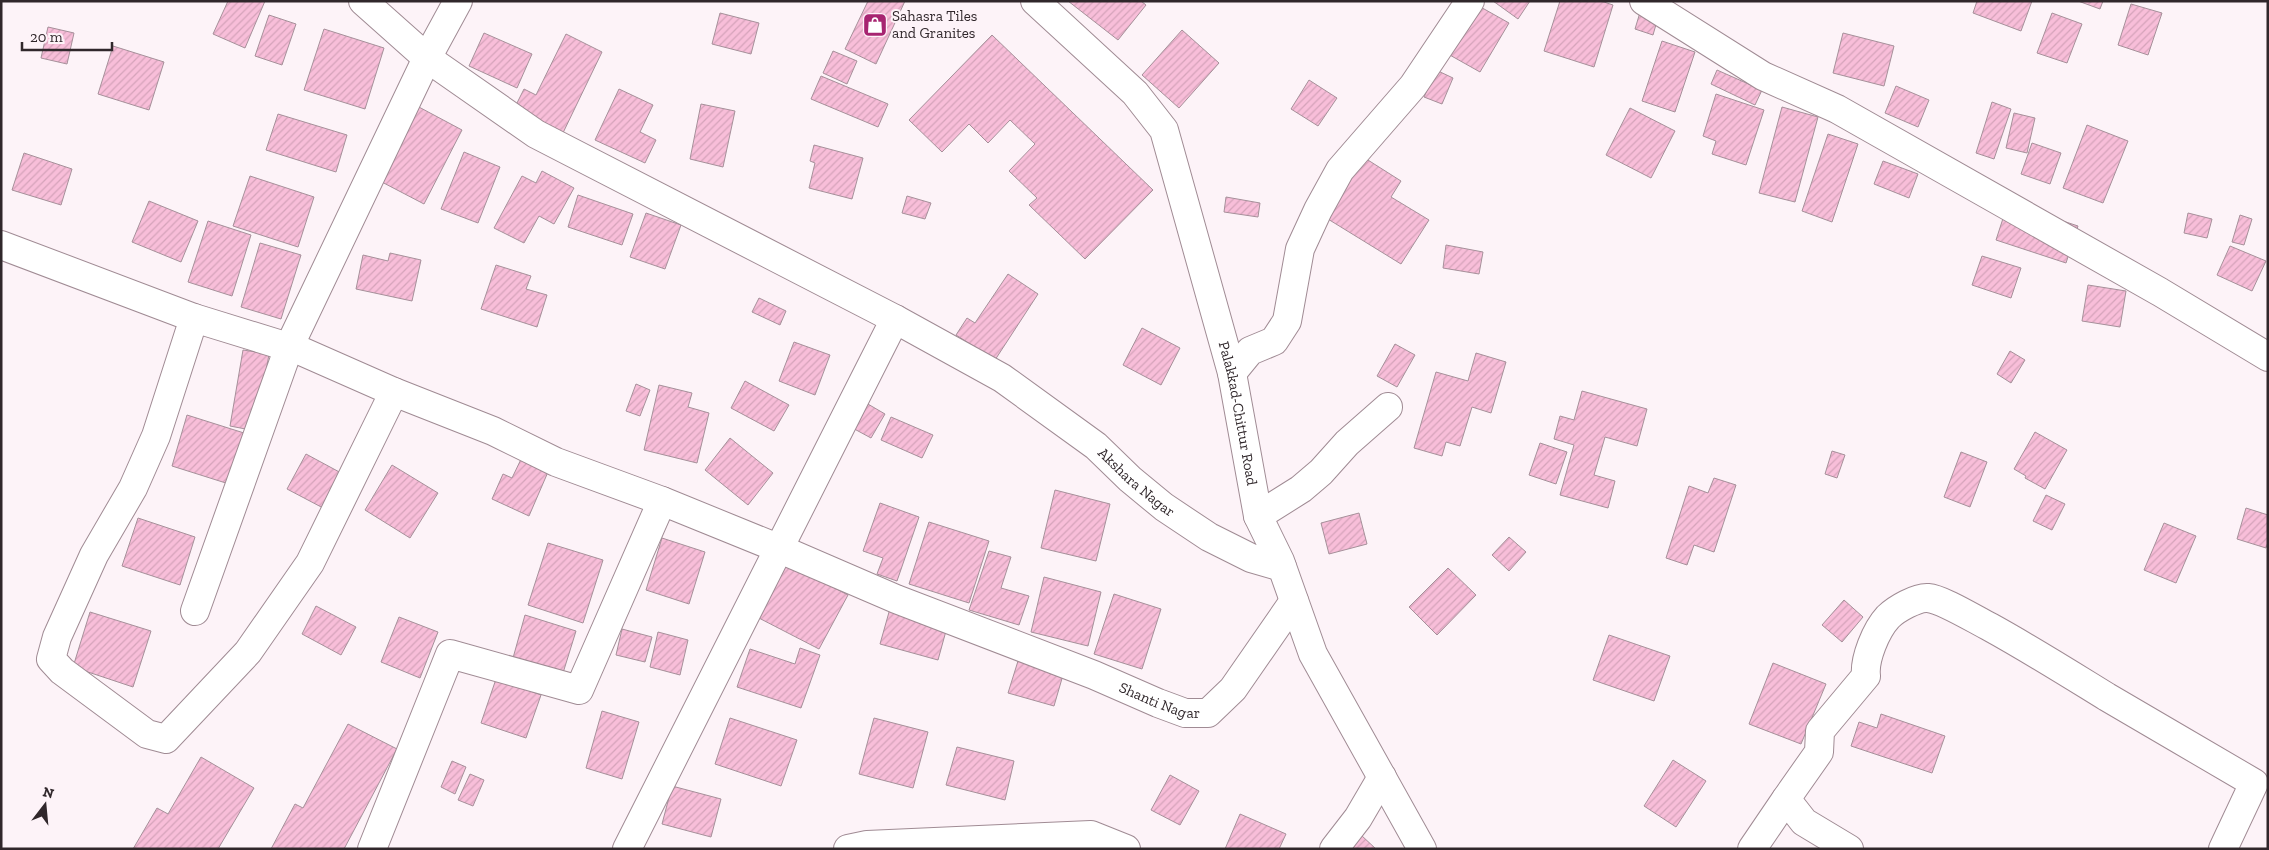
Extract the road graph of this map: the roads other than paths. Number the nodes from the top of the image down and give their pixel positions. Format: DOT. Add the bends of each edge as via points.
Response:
graph roads {
  1 [pos="363,1"];
  2 [pos="458,1"];
  3 [pos="1470,1"];
  4 [pos="1644,1"];
  5 [pos="1042,4"];
  6 [pos="428,58"];
  7 [pos="1,245"];
  8 [pos="194,318"];
  9 [pos="895,319"];
  10 [pos="289,347"];
  11 [pos="2268,357"];
  12 [pos="1232,373"];
  13 [pos="394,392"];
  14 [pos="1388,407"];
  15 [pos="662,501"];
  16 [pos="1258,516"];
  17 [pos="780,549"];
  18 [pos="1282,568"];
  19 [pos="1294,601"];
  20 [pos="196,611"];
  21 [pos="1382,778"];
  22 [pos="1786,799"];
  23 [pos="636,846"];
  24 [pos="372,849"];
  25 [pos="848,849"];
  26 [pos="1126,849"];
  27 [pos="1334,849"];
  28 [pos="1422,849"];
  29 [pos="1752,849"];
  30 [pos="1849,849"];
  31 [pos="2223,849"];
  1 -- 6 [label="street, Akshara Nagar"];
  2 -- 6 [label="street"];
  3 -- 12 [label="street" via="1413,86 1340,170 1300,249 1287,320 1274,341 1250,351"];
  4 -- 11 [label="street" via="1764,76 1837,109"];
  5 -- 12 [label="street, Palakkad-Chittur Road" via="1134,93 1164,130"];
  6 -- 9 [label="street, Akshara Nagar" via="536,134"];
  6 -- 10 [label="street"];
  7 -- 8 [label="street, Shanti Nagar"];
  8 -- 10 [label="street, Shanti Nagar"];
  8 -- 13 [label="street" via="156,436 133,488 94,555 57,637 51,659 62,671 147,734 166,739 248,652 310,563"];
  9 -- 17 [label="street"];
  9 -- 18 [label="street, Akshara Nagar" via="1002,378 1096,446 1164,507 1209,537 1250,558"];
  10 -- 13 [label="street, Shanti Nagar"];
  10 -- 20 [label="street"];
  12 -- 16 [label="street, Palakkad-Chittur Road"];
  13 -- 15 [label="street, Shanti Nagar" via="493,431 556,462"];
  14 -- 16 [label="street" via="1301,489"];
  15 -- 17 [label="street, Shanti Nagar"];
  15 -- 24 [label="street" via="579,690 450,654"];
  16 -- 18 [label="street, Palakkad-Chittur Road"];
  17 -- 19 [label="street, Shanti Nagar" via="1185,713 1208,713 1233,689"];
  17 -- 23 [label="street"];
  18 -- 19 [label="street, Palakkad-Chittur Road"];
  19 -- 21 [label="street, Palakkad-Chittur Road" via="1313,654"];
  21 -- 27 [label="street" via="1358,818"];
  21 -- 28 [label="street, Palakkad-Chittur Road"];
  22 -- 29 [label="street"];
  22 -- 30 [label="street" via="1804,822"];
  22 -- 31 [label="street" via="1819,752 1820,731 1866,676 1865,668 1879,630 1889,616 1915,601 1928,598 2035,651 2254,783"];
  25 -- 26 [label="street" via="867,845 1091,835"];
}
